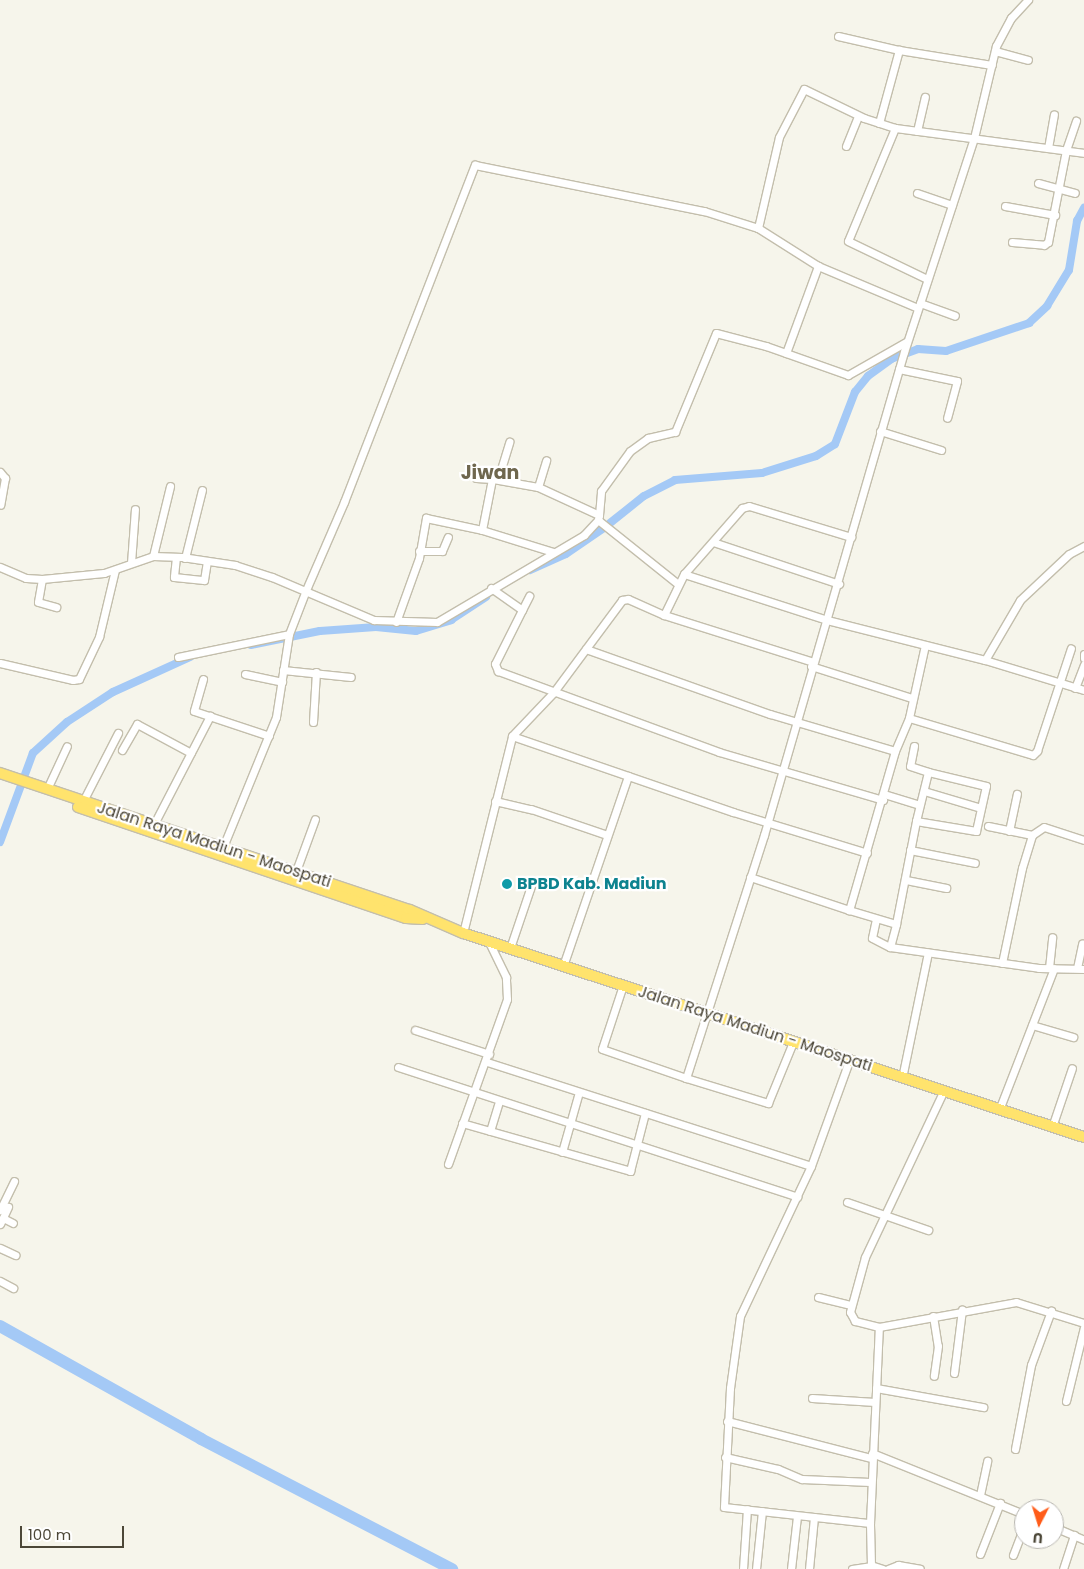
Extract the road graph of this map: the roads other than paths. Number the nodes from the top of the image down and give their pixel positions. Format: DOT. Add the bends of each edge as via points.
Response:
graph roads {
  1 [pos="1028,0"];
  2 [pos="838,36"];
  3 [pos="900,50"];
  4 [pos="995,51"];
  5 [pos="1028,60"];
  6 [pos="992,65"];
  7 [pos="925,97"];
  8 [pos="1054,115"];
  9 [pos="858,116"];
  10 [pos="1076,121"];
  11 [pos="879,123"];
  12 [pos="895,128"];
  13 [pos="917,131"];
  14 [pos="974,138"];
  15 [pos="846,146"];
  16 [pos="1048,148"];
  17 [pos="1066,150"];
  18 [pos="1084,154"];
  19 [pos="1038,183"];
  20 [pos="1061,188"];
  21 [pos="916,193"];
  22 [pos="1075,193"];
  23 [pos="952,205"];
  24 [pos="1005,206"];
  25 [pos="1055,215"];
  26 [pos="758,228"];
  27 [pos="1012,242"];
  28 [pos="818,266"];
  29 [pos="927,279"];
  30 [pos="919,306"];
  31 [pos="955,316"];
  32 [pos="907,342"];
  33 [pos="786,352"];
  34 [pos="900,366"];
  35 [pos="946,418"];
  36 [pos="880,431"];
  37 [pos="509,442"];
  38 [pos="941,450"];
  39 [pos="546,460"];
  40 [pos="0,472"];
  41 [pos="476,478"];
  42 [pos="495,479"];
  43 [pos="170,486"];
  44 [pos="538,486"];
  45 [pos="202,490"];
  46 [pos="0,505"];
  47 [pos="135,509"];
  48 [pos="598,518"];
  49 [pos="482,530"];
  50 [pos="448,537"];
  51 [pos="851,537"];
  52 [pos="713,542"];
  53 [pos="1084,546"];
  54 [pos="419,551"];
  55 [pos="553,552"];
  56 [pos="153,556"];
  57 [pos="176,557"];
  58 [pos="185,558"];
  59 [pos="207,561"];
  60 [pos="131,563"];
  61 [pos="0,567"];
  62 [pos="115,570"];
  63 [pos="684,574"];
  64 [pos="42,579"];
  65 [pos="678,584"];
  66 [pos="839,584"];
  67 [pos="492,588"];
  68 [pos="306,590"];
  69 [pos="529,596"];
  70 [pos="56,607"];
  71 [pos="522,610"];
  72 [pos="664,615"];
  73 [pos="827,620"];
  74 [pos="396,622"];
  75 [pos="289,635"];
  76 [pos="925,645"];
  77 [pos="1071,648"];
  78 [pos="586,649"];
  79 [pos="1084,654"];
  80 [pos="178,657"];
  81 [pos="1084,658"];
  82 [pos="985,660"];
  83 [pos="0,663"];
  84 [pos="812,664"];
  85 [pos="1084,665"];
  86 [pos="283,670"];
  87 [pos="316,672"];
  88 [pos="245,674"];
  89 [pos="352,677"];
  90 [pos="203,679"];
  91 [pos="282,682"];
  92 [pos="1060,682"];
  93 [pos="1076,688"];
  94 [pos="1084,690"];
  95 [pos="553,693"];
  96 [pos="912,698"];
  97 [pos="210,716"];
  98 [pos="909,718"];
  99 [pos="796,721"];
  100 [pos="314,722"];
  101 [pos="118,733"];
  102 [pos="269,736"];
  103 [pos="512,736"];
  104 [pos="66,746"];
  105 [pos="914,746"];
  106 [pos="122,750"];
  107 [pos="895,751"];
  108 [pos="191,753"];
  109 [pos="782,771"];
  110 [pos="928,772"];
  111 [pos="0,773"];
  112 [pos="628,776"];
  113 [pos="0,780"];
  114 [pos="17,783"];
  115 [pos="47,789"];
  116 [pos="924,791"];
  117 [pos="1017,794"];
  118 [pos="883,797"];
  119 [pos="495,801"];
  120 [pos="81,804"];
  121 [pos="919,805"];
  122 [pos="982,808"];
  123 [pos="315,819"];
  124 [pos="916,821"];
  125 [pos="767,822"];
  126 [pos="154,824"];
  127 [pos="988,826"];
  128 [pos="1010,831"];
  129 [pos="607,835"];
  130 [pos="1032,835"];
  131 [pos="1084,840"];
  132 [pos="223,847"];
  133 [pos="910,850"];
  134 [pos="867,853"];
  135 [pos="975,863"];
  136 [pos="296,871"];
  137 [pos="750,878"];
  138 [pos="906,880"];
  139 [pos="532,883"];
  140 [pos="946,888"];
  141 [pos="335,889"];
  142 [pos="849,910"];
  143 [pos="876,919"];
  144 [pos="896,924"];
  145 [pos="462,933"];
  146 [pos="1052,937"];
  147 [pos="489,942"];
  148 [pos="1082,944"];
  149 [pos="890,947"];
  150 [pos="510,948"];
  151 [pos="928,953"];
  152 [pos="1002,963"];
  153 [pos="563,966"];
  154 [pos="1052,968"];
  155 [pos="1080,968"];
  156 [pos="623,985"];
  157 [pos="708,1013"];
  158 [pos="1032,1025"];
  159 [pos="415,1030"];
  160 [pos="1073,1037"];
  161 [pos="793,1042"];
  162 [pos="488,1058"];
  163 [pos="848,1061"];
  164 [pos="398,1068"];
  165 [pos="1072,1068"];
  166 [pos="686,1078"];
  167 [pos="902,1078"];
  168 [pos="579,1092"];
  169 [pos="943,1092"];
  170 [pos="474,1094"];
  171 [pos="499,1102"];
  172 [pos="999,1110"];
  173 [pos="645,1113"];
  174 [pos="462,1123"];
  175 [pos="570,1124"];
  176 [pos="1052,1127"];
  177 [pos="490,1131"];
  178 [pos="1084,1138"];
  179 [pos="637,1145"];
  180 [pos="562,1152"];
  181 [pos="448,1164"];
  182 [pos="811,1166"];
  183 [pos="14,1181"];
  184 [pos="797,1197"];
  185 [pos="847,1202"];
  186 [pos="8,1207"];
  187 [pos="0,1210"];
  188 [pos="884,1214"];
  189 [pos="1,1221"];
  190 [pos="13,1222"];
  191 [pos="928,1230"];
  192 [pos="0,1248"];
  193 [pos="15,1255"];
  194 [pos="0,1282"];
  195 [pos="13,1288"];
  196 [pos="818,1297"];
  197 [pos="851,1305"];
  198 [pos="962,1310"];
  199 [pos="1051,1311"];
  200 [pos="933,1316"];
  201 [pos="1084,1323"];
  202 [pos="879,1327"];
  203 [pos="1084,1327"];
  204 [pos="954,1373"];
  205 [pos="934,1376"];
  206 [pos="876,1388"];
  207 [pos="812,1398"];
  208 [pos="1066,1401"];
  209 [pos="875,1402"];
  210 [pos="983,1407"];
  211 [pos="728,1421"];
  212 [pos="1015,1449"];
  213 [pos="871,1455"];
  214 [pos="725,1457"];
  215 [pos="987,1461"];
  216 [pos="870,1482"];
  217 [pos="980,1495"];
  218 [pos="1000,1503"];
  219 [pos="747,1509"];
  220 [pos="1014,1509"];
  221 [pos="762,1511"];
  222 [pos="797,1516"];
  223 [pos="814,1517"];
  224 [pos="870,1523"];
  225 [pos="1064,1531"];
  226 [pos="1074,1535"];
  227 [pos="1084,1540"];
  228 [pos="1015,1549"];
  229 [pos="980,1554"];
  230 [pos="1013,1555"];
  231 [pos="872,1566"];
  232 [pos="743,1569"];
  233 [pos="756,1569"];
  234 [pos="791,1569"];
  235 [pos="809,1569"];
  236 [pos="852,1569"];
  237 [pos="882,1569"];
  238 [pos="888,1569"];
  239 [pos="920,1569"];
  240 [pos="1063,1569"];
  1 -- 4 [label="street" via="1011,18"];
  2 -- 3 [label="street"];
  3 -- 6 [label="street"];
  3 -- 11 [label="street"];
  4 -- 5 [label="street"];
  4 -- 6 [label="street"];
  6 -- 14 [label="street"];
  7 -- 13 [label="street"];
  8 -- 16 [label="street"];
  9 -- 11 [label="street"];
  9 -- 15 [label="street"];
  9 -- 26 [label="street" via="808,90 801,92 779,137"];
  10 -- 17 [label="street"];
  11 -- 12 [label="street"];
  12 -- 13 [label="street"];
  12 -- 29 [label="street" via="848,241"];
  13 -- 14 [label="street"];
  14 -- 16 [label="street"];
  14 -- 23 [label="street"];
  16 -- 17 [label="street"];
  17 -- 18 [label="street"];
  17 -- 20 [label="street"];
  19 -- 20 [label="street"];
  20 -- 22 [label="street"];
  20 -- 25 [label="street"];
  21 -- 23 [label="street"];
  23 -- 29 [label="street"];
  24 -- 25 [label="street"];
  25 -- 27 [label="street" via="1046,245"];
  26 -- 28 [label="street"];
  26 -- 68 [label="street" via="704,211 475,165 344,502"];
  28 -- 30 [label="street"];
  28 -- 33 [label="street"];
  29 -- 30 [label="street"];
  30 -- 31 [label="street"];
  30 -- 32 [label="street"];
  32 -- 33 [label="street" via="848,375"];
  32 -- 34 [label="street"];
  33 -- 48 [label="street" via="716,332 675,432 648,438 630,451 602,491"];
  34 -- 35 [label="street" via="957,381"];
  34 -- 36 [label="street"];
  36 -- 38 [label="street"];
  36 -- 51 [label="street"];
  37 -- 42 [label="street"];
  39 -- 44 [label="street"];
  40 -- 46 [label="street" via="5,478"];
  41 -- 42 [label="street"];
  42 -- 44 [label="street"];
  42 -- 49 [label="street"];
  43 -- 56 [label="street"];
  44 -- 48 [label="street"];
  45 -- 58 [label="street"];
  47 -- 60 [label="street"];
  48 -- 55 [label="street" via="584,535"];
  48 -- 65 [label="street"];
  49 -- 54 [label="street" via="426,518"];
  49 -- 55 [label="street"];
  50 -- 54 [label="street" via="442,551"];
  51 -- 52 [label="street" via="749,506 742,508"];
  51 -- 66 [label="street"];
  52 -- 63 [label="street"];
  52 -- 66 [label="street"];
  53 -- 82 [label="street" via="1068,554 1020,600"];
  54 -- 74 [label="street"];
  55 -- 67 [label="street"];
  56 -- 57 [label="street"];
  56 -- 60 [label="street"];
  57 -- 58 [label="street"];
  57 -- 59 [label="street" via="174,577 204,580"];
  58 -- 59 [label="street"];
  59 -- 68 [label="street" via="234,565"];
  60 -- 62 [label="street"];
  61 -- 64 [label="street" via="26,578"];
  62 -- 64 [label="street"];
  62 -- 83 [label="street" via="99,637 79,679"];
  63 -- 65 [label="street"];
  63 -- 73 [label="street"];
  64 -- 70 [label="street" via="38,602"];
  65 -- 72 [label="street"];
  66 -- 73 [label="street"];
  67 -- 71 [label="street"];
  67 -- 74 [label="street" via="436,622"];
  68 -- 74 [label="street" via="368,618"];
  68 -- 75 [label="street"];
  69 -- 71 [label="street"];
  71 -- 95 [label="street" via="505,639 494,668"];
  72 -- 78 [label="street" via="628,599 622,600"];
  72 -- 84 [label="street"];
  73 -- 76 [label="street"];
  73 -- 84 [label="street"];
  75 -- 80 [label="street"];
  75 -- 86 [label="street"];
  76 -- 82 [label="street"];
  76 -- 96 [label="street"];
  77 -- 92 [label="street"];
  78 -- 95 [label="street"];
  78 -- 99 [label="street"];
  79 -- 81 [label="street"];
  82 -- 92 [label="street"];
  84 -- 96 [label="street"];
  84 -- 99 [label="street"];
  85 -- 93 [label="street"];
  86 -- 87 [label="street"];
  86 -- 91 [label="street"];
  87 -- 89 [label="street"];
  87 -- 100 [label="street"];
  88 -- 91 [label="street"];
  90 -- 97 [label="street" via="193,709"];
  91 -- 102 [label="street" via="279,708"];
  92 -- 93 [label="street"];
  92 -- 98 [label="street" via="1033,755"];
  93 -- 94 [label="street"];
  95 -- 103 [label="street"];
  95 -- 109 [label="street"];
  96 -- 98 [label="street"];
  97 -- 102 [label="street"];
  97 -- 108 [label="street"];
  98 -- 107 [label="street"];
  99 -- 107 [label="street"];
  99 -- 109 [label="street"];
  101 -- 120 [label="street"];
  102 -- 132 [label="street"];
  103 -- 112 [label="street"];
  103 -- 119 [label="street"];
  104 -- 115 [label="street"];
  105 -- 110 [label="street" via="910,766"];
  106 -- 108 [label="street" via="138,724"];
  107 -- 118 [label="street"];
  108 -- 126 [label="street"];
  109 -- 118 [label="street"];
  109 -- 125 [label="street"];
  110 -- 116 [label="street"];
  110 -- 122 [label="street" via="986,786"];
  111 -- 114 [label="highway, Jalan Raya Madiun - Maospati"];
  112 -- 125 [label="street"];
  112 -- 129 [label="street"];
  113 -- 114 [label="highway, Jalan Raya Madiun - Maospati"];
  114 -- 115 [label="highway, Jalan Raya Madiun - Maospati"];
  114 -- 120 [label="highway, Jalan Raya Madiun - Maospati"];
  115 -- 120 [label="highway, Jalan Raya Madiun - Maospati"];
  116 -- 121 [label="street"];
  116 -- 122 [label="street"];
  117 -- 128 [label="street"];
  118 -- 121 [label="street"];
  118 -- 134 [label="street"];
  119 -- 129 [label="street" via="531,809"];
  119 -- 145 [label="street"];
  120 -- 126 [label="highway, Jalan Raya Madiun - Maospati"];
  120 -- 141 [label="highway, Jalan Raya Madiun - Maospati"];
  121 -- 124 [label="street"];
  122 -- 124 [label="street" via="974,832"];
  123 -- 136 [label="street"];
  124 -- 133 [label="street"];
  125 -- 134 [label="street"];
  125 -- 137 [label="street"];
  126 -- 132 [label="highway, Jalan Raya Madiun - Maospati"];
  127 -- 128 [label="street"];
  128 -- 130 [label="street"];
  129 -- 153 [label="street"];
  130 -- 131 [label="street" via="1044,827"];
  130 -- 152 [label="street"];
  132 -- 136 [label="highway, Jalan Raya Madiun - Maospati"];
  133 -- 135 [label="street"];
  133 -- 138 [label="street"];
  134 -- 142 [label="street"];
  136 -- 141 [label="highway, Jalan Raya Madiun - Maospati"];
  137 -- 142 [label="street"];
  137 -- 157 [label="street"];
  138 -- 140 [label="street"];
  138 -- 144 [label="street"];
  139 -- 150 [label="street"];
  141 -- 145 [label="highway, Jalan Raya Madiun - Maospati" via="406,918 426,919"];
  142 -- 143 [label="street"];
  143 -- 144 [label="street"];
  143 -- 149 [label="street" via="872,938"];
  144 -- 149 [label="street"];
  145 -- 147 [label="highway, Jalan Raya Madiun - Maospati"];
  146 -- 154 [label="street"];
  147 -- 150 [label="highway, Jalan Raya Madiun - Maospati"];
  147 -- 162 [label="street" via="506,978 508,990"];
  148 -- 155 [label="street"];
  149 -- 151 [label="street"];
  150 -- 153 [label="highway, Jalan Raya Madiun - Maospati"];
  151 -- 152 [label="street"];
  151 -- 167 [label="street"];
  152 -- 154 [label="street"];
  153 -- 156 [label="highway, Jalan Raya Madiun - Maospati"];
  154 -- 155 [label="street"];
  154 -- 158 [label="street"];
  156 -- 157 [label="highway, Jalan Raya Madiun - Maospati"];
  156 -- 166 [label="street" via="602,1049"];
  157 -- 161 [label="highway, Jalan Raya Madiun - Maospati"];
  157 -- 166 [label="street"];
  158 -- 160 [label="street"];
  158 -- 172 [label="street"];
  159 -- 162 [label="street"];
  161 -- 163 [label="highway, Jalan Raya Madiun - Maospati"];
  161 -- 166 [label="street" via="768,1103"];
  162 -- 168 [label="street"];
  162 -- 170 [label="street"];
  163 -- 167 [label="highway, Jalan Raya Madiun - Maospati"];
  163 -- 182 [label="street"];
  164 -- 170 [label="street"];
  165 -- 176 [label="street"];
  167 -- 169 [label="highway, Jalan Raya Madiun - Maospati"];
  168 -- 173 [label="street"];
  168 -- 175 [label="street"];
  169 -- 172 [label="highway, Jalan Raya Madiun - Maospati"];
  169 -- 188 [label="street"];
  170 -- 171 [label="street"];
  170 -- 174 [label="street"];
  171 -- 175 [label="street"];
  171 -- 177 [label="street"];
  172 -- 176 [label="highway, Jalan Raya Madiun - Maospati"];
  173 -- 179 [label="street"];
  173 -- 182 [label="street"];
  174 -- 177 [label="street"];
  174 -- 181 [label="street"];
  175 -- 179 [label="street"];
  175 -- 180 [label="street"];
  176 -- 178 [label="highway, Jalan Raya Madiun - Maospati"];
  177 -- 180 [label="street"];
  179 -- 180 [label="street" via="630,1171"];
  179 -- 184 [label="street"];
  182 -- 184 [label="street"];
  183 -- 187 [label="street"];
  184 -- 211 [label="street" via="740,1316"];
  185 -- 188 [label="street"];
  186 -- 189 [label="street"];
  188 -- 191 [label="street"];
  188 -- 197 [label="street" via="865,1256"];
  189 -- 190 [label="street"];
  192 -- 193 [label="street"];
  194 -- 195 [label="street"];
  196 -- 197 [label="street"];
  197 -- 202 [label="street" via="850,1312 856,1321"];
  198 -- 199 [label="street" via="1016,1302"];
  198 -- 200 [label="street"];
  198 -- 204 [label="street"];
  199 -- 201 [label="street"];
  199 -- 212 [label="street" via="1031,1365"];
  200 -- 202 [label="street"];
  200 -- 205 [label="street" via="938,1346"];
  202 -- 206 [label="street"];
  203 -- 208 [label="street"];
  206 -- 209 [label="street"];
  206 -- 210 [label="street"];
  207 -- 209 [label="street"];
  209 -- 213 [label="street"];
  211 -- 213 [label="street"];
  211 -- 214 [label="street"];
  213 -- 216 [label="street"];
  213 -- 217 [label="street"];
  214 -- 216 [label="street" via="778,1469 802,1479"];
  214 -- 219 [label="street" via="724,1507"];
  215 -- 217 [label="street"];
  216 -- 224 [label="street"];
  217 -- 218 [label="street"];
  218 -- 220 [label="street"];
  218 -- 229 [label="street"];
  219 -- 221 [label="street"];
  219 -- 232 [label="street"];
  221 -- 222 [label="street"];
  221 -- 233 [label="street"];
  222 -- 223 [label="street"];
  222 -- 234 [label="street"];
  223 -- 224 [label="street"];
  223 -- 235 [label="street"];
  224 -- 231 [label="street"];
  225 -- 226 [label="street"];
  226 -- 227 [label="street"];
  226 -- 240 [label="street"];
  228 -- 230 [label="street"];
  231 -- 236 [label="street"];
  231 -- 237 [label="street"];
  238 -- 239 [label="street" via="898,1564"];
}
